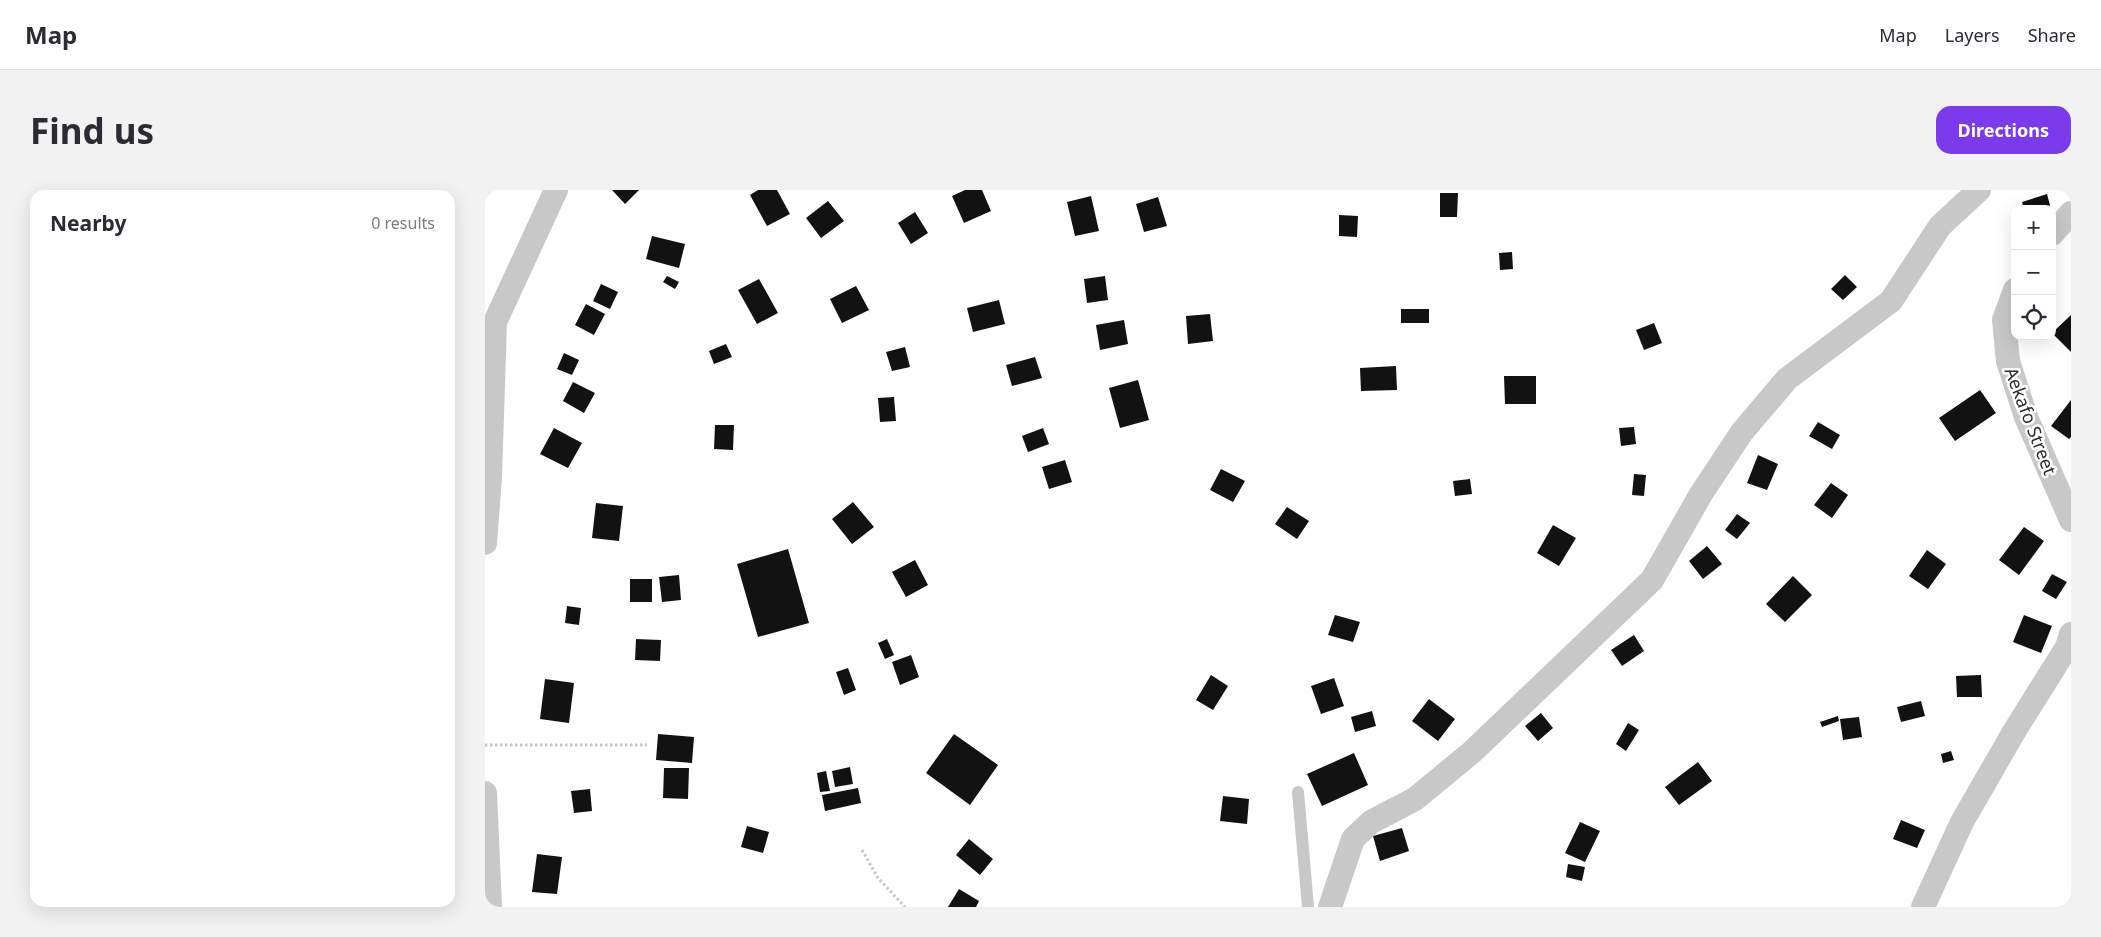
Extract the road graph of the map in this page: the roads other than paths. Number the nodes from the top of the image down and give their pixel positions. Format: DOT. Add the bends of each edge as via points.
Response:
graph roads {
  1 [pos="556,190"];
  2 [pos="1979,190"];
  3 [pos="2071,213"];
  4 [pos="2056,230"];
  5 [pos="2013,295"];
  6 [pos="2071,520"];
  7 [pos="485,543"];
  8 [pos="2071,634"];
  9 [pos="1298,792"];
  10 [pos="485,793"];
  11 [pos="490,907"];
  12 [pos="1308,907"];
  13 [pos="1330,907"];
  14 [pos="1923,907"];
  1 -- 7 [label="street" via="495,322"];
  2 -- 13 [label="street" via="1940,226 1891,302 1787,379 1742,432 1701,494 1652,580 1472,752 1415,799 1371,822 1353,838"];
  3 -- 4 [label="street"];
  5 -- 6 [label="street, Aekafo Street" via="2005,320 2008,361 2025,417"];
  8 -- 14 [label="street" via="2067,647 1962,822"];
  9 -- 12 [label="lane"];
  10 -- 11 [label="street"];
}
